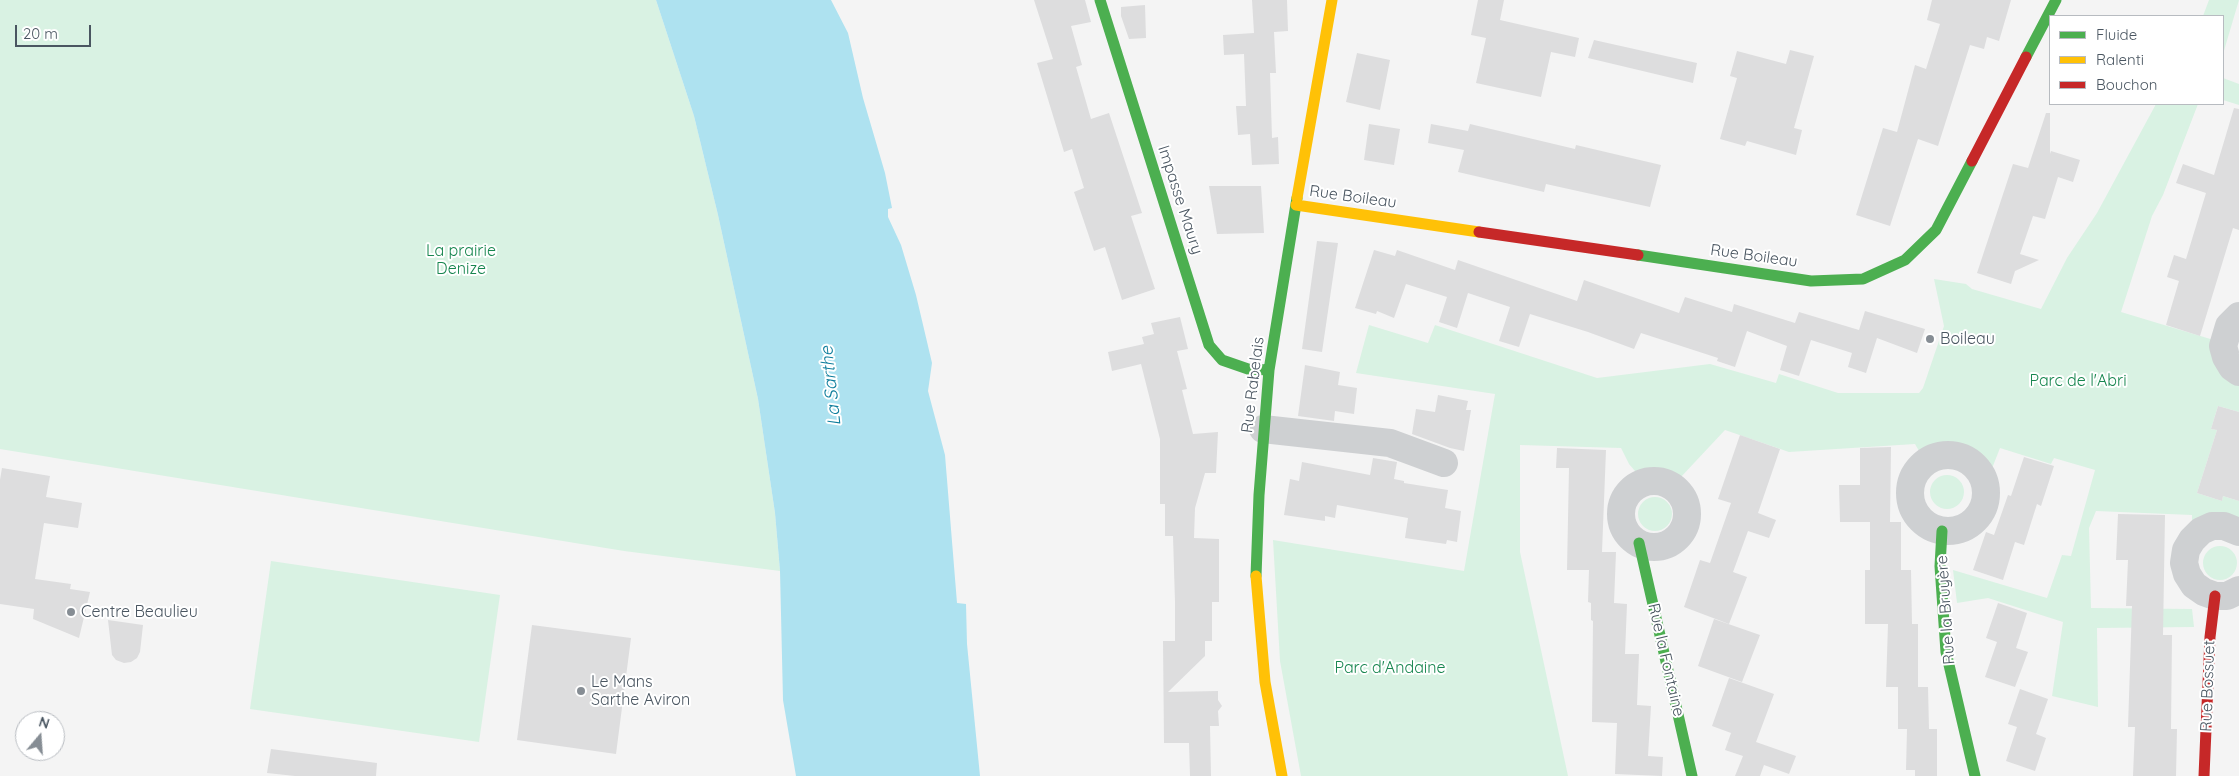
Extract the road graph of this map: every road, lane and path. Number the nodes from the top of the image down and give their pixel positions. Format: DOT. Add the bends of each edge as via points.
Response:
graph roads {
  1 [pos="1100,0"];
  2 [pos="1332,0"];
  3 [pos="2056,0"];
  4 [pos="1296,205"];
  5 [pos="2239,316"];
  6 [pos="1269,370"];
  7 [pos="2239,372"];
  8 [pos="1263,429"];
  9 [pos="1444,464"];
  10 [pos="1942,531"];
  11 [pos="2239,532"];
  12 [pos="1639,544"];
  13 [pos="2227,593"];
  14 [pos="1282,776"];
  15 [pos="1692,776"];
  16 [pos="1975,776"];
  17 [pos="2204,776"];
  1 -- 6 [label="street, Impasse Maury" via="1208,345 1222,360 1248,369"];
  2 -- 4 [label="street, Rue Rabelais"];
  3 -- 4 [label="street, Rue Boileau" via="1936,230 1905,260 1863,279 1811,281"];
  4 -- 6 [label="street, Rue Rabelais"];
  5 -- 7 [label="street" via="2229,326 2224,346 2226,357"];
  6 -- 8 [label="street, Rue Rabelais"];
  8 -- 9 [label="street" via="1390,443"];
  8 -- 14 [label="street, Rue Rabelais" via="1256,581 1265,682"];
  10 -- 16 [label="street, Rue la Bruyère" via="1940,566 1946,652"];
  11 -- 13 [label="street, Rue Bossuet" via="2224,526 2212,526 2201,531 2186,550 2184,563 2194,585 2204,592"];
  12 -- 15 [label="street, Rue la Fontaine"];
  13 -- 17 [label="street, Rue Bossuet" via="2210,637"];
}
